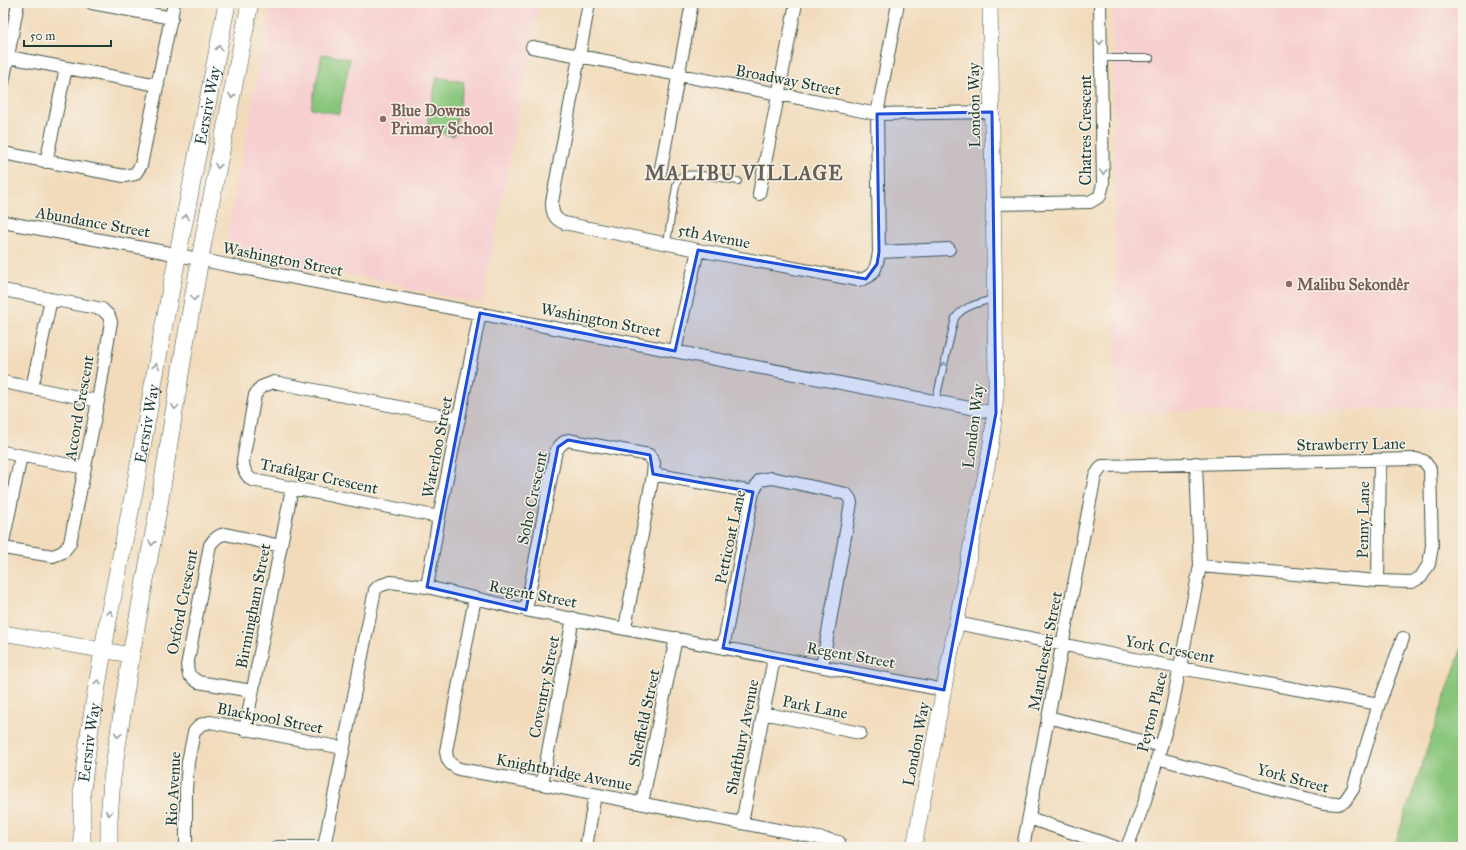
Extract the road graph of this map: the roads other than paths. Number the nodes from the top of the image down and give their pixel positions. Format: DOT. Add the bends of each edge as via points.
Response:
graph roads {
  1 [pos="18,3"];
  2 [pos="92,3"];
  3 [pos="174,3"];
  4 [pos="227,3"];
  5 [pos="250,3"];
  6 [pos="589,3"];
  7 [pos="692,3"];
  8 [pos="796,3"];
  9 [pos="898,3"];
  10 [pos="990,3"];
  11 [pos="1100,3"];
  12 [pos="172,18"];
  13 [pos="532,47"];
  14 [pos="579,55"];
  15 [pos="6,57"];
  16 [pos="1101,58"];
  17 [pos="1150,58"];
  18 [pos="66,68"];
  19 [pos="678,75"];
  20 [pos="3,83"];
  21 [pos="158,85"];
  22 [pos="778,94"];
  23 [pos="992,112"];
  24 [pos="877,114"];
  25 [pos="3,153"];
  26 [pos="46,162"];
  27 [pos="660,173"];
  28 [pos="738,181"];
  29 [pos="759,194"];
  30 [pos="993,204"];
  31 [pos="3,222"];
  32 [pos="667,243"];
  33 [pos="949,249"];
  34 [pos="698,250"];
  35 [pos="879,252"];
  36 [pos="178,255"];
  37 [pos="200,259"];
  38 [pos="3,290"];
  39 [pos="995,298"];
  40 [pos="51,299"];
  41 [pos="480,313"];
  42 [pos="676,351"];
  43 [pos="3,382"];
  44 [pos="32,388"];
  45 [pos="98,401"];
  46 [pos="935,403"];
  47 [pos="996,413"];
  48 [pos="459,419"];
  49 [pos="3,452"];
  50 [pos="21,456"];
  51 [pos="1380,460"];
  52 [pos="1196,463"];
  53 [pos="1104,465"];
  54 [pos="85,468"];
  55 [pos="653,474"];
  56 [pos="292,488"];
  57 [pos="753,492"];
  58 [pos="439,517"];
  59 [pos="3,542"];
  60 [pos="281,546"];
  61 [pos="3,548"];
  62 [pos="1200,566"];
  63 [pos="1378,580"];
  64 [pos="427,588"];
  65 [pos="474,598"];
  66 [pos="526,610"];
  67 [pos="573,618"];
  68 [pos="956,624"];
  69 [pos="625,628"];
  70 [pos="3,633"];
  71 [pos="676,638"];
  72 [pos="1403,638"];
  73 [pos="1063,645"];
  74 [pos="723,648"];
  75 [pos="104,651"];
  76 [pos="131,655"];
  77 [pos="774,658"];
  78 [pos="822,666"];
  79 [pos="1180,668"];
  80 [pos="944,690"];
  81 [pos="252,691"];
  82 [pos="1379,704"];
  83 [pos="763,713"];
  84 [pos="1048,717"];
  85 [pos="245,730"];
  86 [pos="194,732"];
  87 [pos="860,733"];
  88 [pos="1161,746"];
  89 [pos="343,748"];
  90 [pos="1157,758"];
  91 [pos="542,784"];
  92 [pos="595,795"];
  93 [pos="642,803"];
  94 [pos="1029,818"];
  95 [pos="742,823"];
  96 [pos="839,842"];
  97 [pos="82,847"];
  98 [pos="109,847"];
  99 [pos="186,847"];
  100 [pos="277,847"];
  101 [pos="325,847"];
  102 [pos="586,847"];
  103 [pos="914,847"];
  104 [pos="1023,847"];
  105 [pos="1115,847"];
  106 [pos="1127,847"];
  1 -- 15 [label="street"];
  2 -- 12 [label="street"];
  3 -- 12 [label="street"];
  36 -- 4 [label="main road, Eersriv Way, one-way"];
  5 -- 37 [label="main road, Eersriv Way, one-way"];
  6 -- 14 [label="street, 5th Avenue"];
  7 -- 19 [label="street"];
  8 -- 22 [label="street"];
  9 -- 24 [label="street, 5th Avenue"];
  10 -- 23 [label="street, London Way"];
  11 -- 16 [label="street, Chatres Crescent, one-way"];
  12 -- 21 [label="street"];
  13 -- 14 [label="street, Broadway Street"];
  14 -- 19 [label="street, Broadway Street"];
  14 -- 32 [label="street, 5th Avenue" via="552,202 553,215 564,223"];
  15 -- 18 [label="street"];
  15 -- 20 [label="street"];
  16 -- 17 [label="lane"];
  16 -- 30 [label="street, Chatres Crescent, one-way" via="1103,184 1100,196 1090,202"];
  18 -- 21 [label="street"];
  18 -- 26 [label="street"];
  19 -- 22 [label="street, Broadway Street"];
  19 -- 27 [label="street"];
  21 -- 26 [label="street" via="142,165 135,174 124,176"];
  22 -- 24 [label="street, Broadway Street"];
  22 -- 29 [label="street"];
  23 -- 24 [label="street, Broadway Street"];
  23 -- 30 [label="street, London Way"];
  24 -- 35 [label="street, 5th Avenue"];
  25 -- 26 [label="street"];
  28 -- 32 [label="lane" via="690,174 678,178"];
  30 -- 39 [label="street, London Way"];
  31 -- 36 [label="street, Abundance Street"];
  32 -- 34 [label="street, 5th Avenue"];
  33 -- 35 [label="street"];
  34 -- 35 [label="street, 5th Avenue" via="858,280 866,279 874,271"];
  34 -- 42 [label="street"];
  36 -- 37 [label="street, Abundance Street"];
  75 -- 36 [label="main road, Eersriv Way, one-way"];
  37 -- 41 [label="street, Washington Street"];
  37 -- 76 [label="main road, Eersriv Way, one-way"];
  38 -- 40 [label="street, Accord Crescent"];
  46 -- 39 [label="lane, one-way" via="955,318 966,308"];
  39 -- 47 [label="street, London Way"];
  40 -- 44 [label="street"];
  40 -- 45 [label="street, Accord Crescent" via="102,309 109,316 111,322"];
  41 -- 42 [label="street, Washington Street"];
  41 -- 48 [label="street, Waterloo Street"];
  42 -- 46 [label="street, Washington Street"];
  43 -- 44 [label="street"];
  44 -- 45 [label="street"];
  45 -- 54 [label="street, Accord Crescent"];
  46 -- 47 [label="street, Washington Street"];
  47 -- 68 [label="street, London Way" via="988,466"];
  48 -- 56 [label="street, Trafalgar Crescent" via="274,382 265,384 255,395 243,460 244,470 252,480"];
  48 -- 58 [label="street, Waterloo Street"];
  49 -- 50 [label="street"];
  50 -- 54 [label="street"];
  50 -- 59 [label="street"];
  51 -- 52 [label="street, Strawberry Lane"];
  51 -- 63 [label="street, Penny Lane"];
  51 -- 63 [label="street, Strawberry Lane" via="1416,459 1424,461 1430,469 1432,546 1429,564 1421,578 1412,582"];
  52 -- 53 [label="street, Strawberry Lane"];
  52 -- 62 [label="street, Peyton Place"];
  53 -- 73 [label="street, Manchester Street" via="1095,476"];
  54 -- 61 [label="street, Accord Crescent" via="70,543 63,552 53,556"];
  55 -- 57 [label="street"];
  55 -- 66 [label="street, Soho Crescent" via="654,463 649,455 568,440 561,444 556,450"];
  55 -- 69 [label="street, Soho Crescent"];
  56 -- 58 [label="street, Trafalgar Crescent"];
  56 -- 60 [label="street, Birmingham Street"];
  57 -- 74 [label="street, Petticoat Lane"];
  57 -- 78 [label="street, Petticoat Lane" via="760,480 772,478 846,494 850,499"];
  58 -- 64 [label="street, Waterloo Street"];
  60 -- 81 [label="street, Birmingham Street"];
  60 -- 81 [label="street, Oxford Crescent" via="225,534 215,538 208,552 186,666 189,675 198,682"];
  62 -- 63 [label="street, Strawberry Lane"];
  62 -- 79 [label="street, Peyton Place"];
  64 -- 65 [label="street, Regent Street"];
  64 -- 89 [label="street, Regent Street" via="392,582 375,590"];
  65 -- 66 [label="street, Regent Street"];
  65 -- 91 [label="street, Knightbridge Avenue" via="446,751 448,762 459,769"];
  66 -- 67 [label="street, Regent Street"];
  67 -- 69 [label="street, Regent Street"];
  67 -- 91 [label="street, Coventry Street"];
  68 -- 73 [label="street, York Crescent"];
  68 -- 80 [label="street, London Way"];
  69 -- 71 [label="street, Regent Street"];
  70 -- 75 [label="street"];
  71 -- 74 [label="street, Regent Street"];
  71 -- 93 [label="street, Sheffield Street"];
  72 -- 82 [label="street, York Street"];
  73 -- 79 [label="street, York Crescent"];
  73 -- 84 [label="street, Manchester Street"];
  74 -- 77 [label="street, Regent Street"];
  75 -- 76 [label="street"];
  97 -- 75 [label="main road, Eersriv Way, one-way" via="82,790"];
  76 -- 98 [label="main road, Eersriv Way, one-way" via="112,779"];
  77 -- 78 [label="street, Regent Street"];
  77 -- 83 [label="street, Shaftbury Avenue"];
  78 -- 80 [label="street, Regent Street"];
  79 -- 82 [label="street, York Crescent"];
  79 -- 88 [label="street, Peyton Place"];
  80 -- 103 [label="street, London Way"];
  81 -- 85 [label="street, Birmingham Street"];
  82 -- 90 [label="street, York Street" via="1353,789 1345,801 1338,804 1324,803"];
  83 -- 87 [label="street, Park Lane"];
  83 -- 95 [label="street, Shaftbury Avenue"];
  84 -- 88 [label="street"];
  84 -- 94 [label="street, Manchester Street"];
  85 -- 86 [label="street, Blackpool Street" via="210,722 200,725"];
  85 -- 89 [label="street, Blackpool Street"];
  86 -- 99 [label="street, Rio Avenue" via="187,776"];
  88 -- 90 [label="street, Peyton Place"];
  89 -- 101 [label="street, Regent Street"];
  90 -- 106 [label="street, Peyton Place" via="1144,804"];
  91 -- 92 [label="street, Knightbridge Avenue"];
  92 -- 93 [label="street, Knightbridge Avenue"];
  92 -- 102 [label="street"];
  93 -- 95 [label="street, Knightbridge Avenue"];
  94 -- 104 [label="street, Manchester Street"];
  94 -- 105 [label="street"];
  95 -- 96 [label="street, Knightbridge Avenue"];
  100 -- 101 [label="street"];
}
